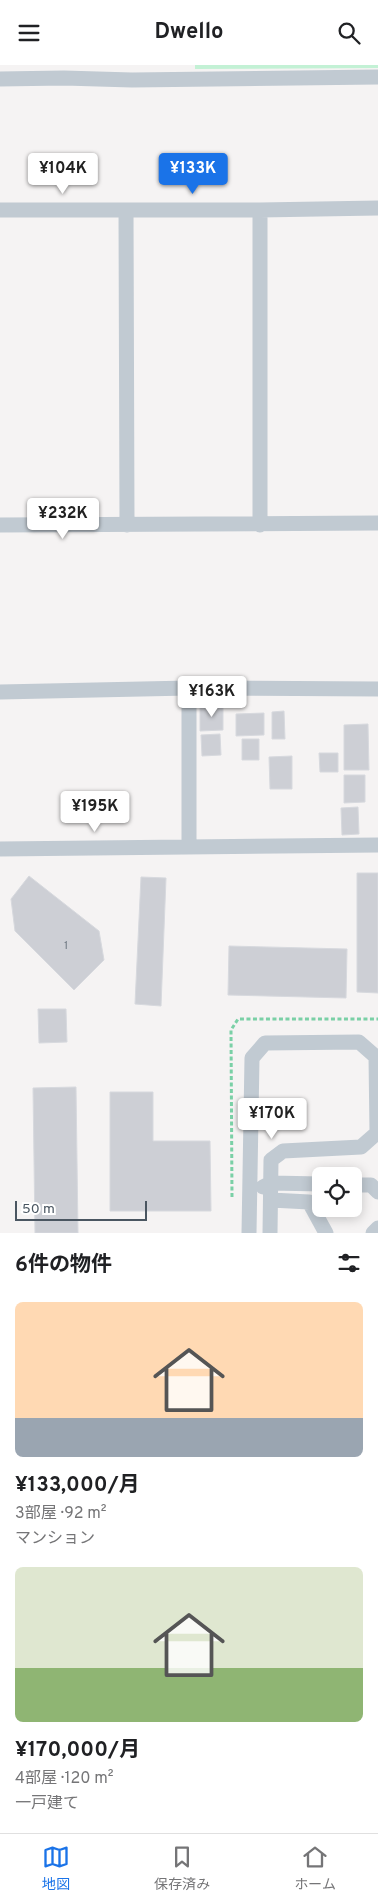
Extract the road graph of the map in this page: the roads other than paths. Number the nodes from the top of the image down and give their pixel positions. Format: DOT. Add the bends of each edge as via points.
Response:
graph roads {
  1 [pos="187,72"];
  2 [pos="378,77"];
  3 [pos="0,79"];
  4 [pos="378,207"];
  5 [pos="0,210"];
  6 [pos="126,210"];
  7 [pos="260,210"];
  8 [pos="378,523"];
  9 [pos="0,525"];
  10 [pos="127,525"];
  11 [pos="260,525"];
  12 [pos="189,688"];
  13 [pos="378,689"];
  14 [pos="0,691"];
  15 [pos="378,845"];
  16 [pos="189,847"];
  17 [pos="0,849"];
  18 [pos="271,1183"];
  19 [pos="312,1184"];
  20 [pos="362,1185"];
  21 [pos="378,1192"];
  22 [pos="250,1193"];
  23 [pos="271,1200"];
  24 [pos="378,1228"];
  25 [pos="249,1233"];
  26 [pos="270,1233"];
  27 [pos="326,1233"];
  28 [pos="373,1233"];
  1 -- 2 [label="street" via="281,77"];
  1 -- 3 [label="street"];
  4 -- 7 [label="street"];
  5 -- 6 [label="street"];
  6 -- 7 [label="street"];
  6 -- 10 [label="street"];
  7 -- 11 [label="street"];
  8 -- 11 [label="street"];
  9 -- 10 [label="street"];
  10 -- 11 [label="street"];
  12 -- 13 [label="street"];
  12 -- 14 [label="street"];
  12 -- 16 [label="street"];
  15 -- 16 [label="street"];
  16 -- 17 [label="street"];
  18 -- 19 [label="street"];
  18 -- 22 [label="street"];
  18 -- 22 [label="street" via="272,1160 283,1151 361,1147 376,1133 376,1057 359,1042 265,1043 252,1058"];
  18 -- 23 [label="street"];
  20 -- 21 [label="street" via="371,1185"];
  22 -- 25 [label="street"];
  23 -- 26 [label="street"];
  23 -- 27 [label="street" via="310,1203"];
  24 -- 28 [label="street"];
}
